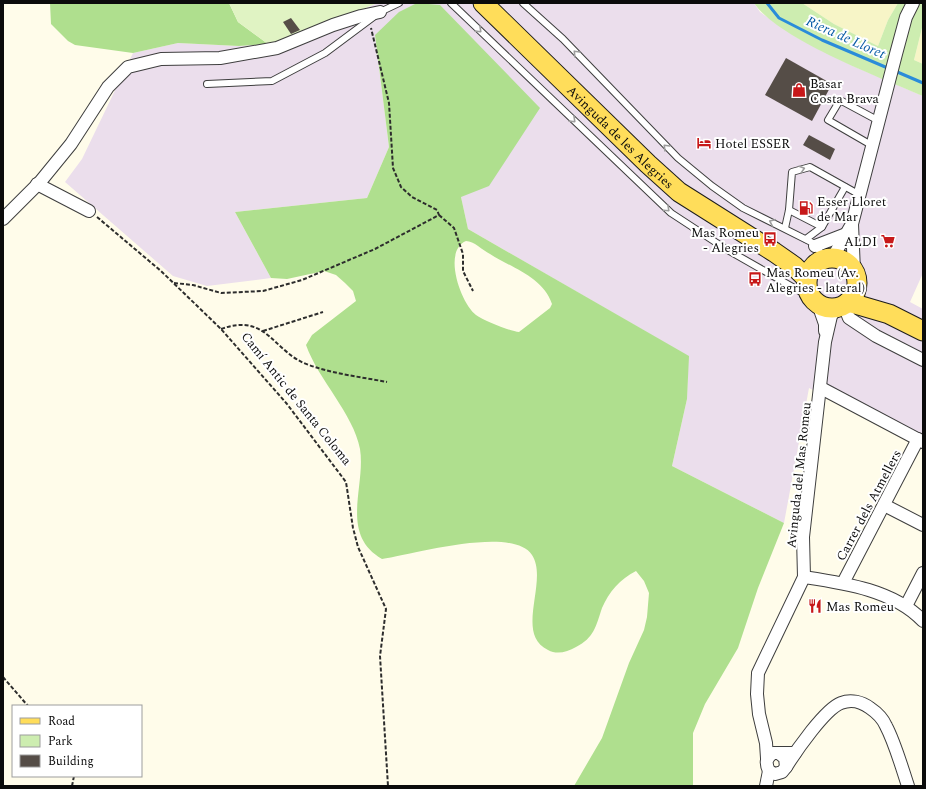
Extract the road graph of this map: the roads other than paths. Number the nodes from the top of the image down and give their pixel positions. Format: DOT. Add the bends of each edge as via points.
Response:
graph roads {
  1 [pos="399,3"];
  2 [pos="450,3"];
  3 [pos="483,3"];
  4 [pos="523,3"];
  5 [pos="913,3"];
  6 [pos="380,12"];
  7 [pos="208,84"];
  8 [pos="879,121"];
  9 [pos="873,146"];
  10 [pos="38,184"];
  11 [pos="845,187"];
  12 [pos="860,196"];
  13 [pos="789,210"];
  14 [pos="89,211"];
  15 [pos="3,219"];
  16 [pos="822,227"];
  17 [pos="785,228"];
  18 [pos="849,229"];
  19 [pos="774,252"];
  20 [pos="820,252"];
  21 [pos="856,277"];
  22 [pos="806,278"];
  23 [pos="814,301"];
  24 [pos="843,305"];
  25 [pos="889,314"];
  26 [pos="923,331"];
  27 [pos="825,342"];
  28 [pos="923,360"];
  29 [pos="821,388"];
  30 [pos="921,441"];
  31 [pos="884,505"];
  32 [pos="923,525"];
  33 [pos="923,573"];
  34 [pos="804,577"];
  35 [pos="843,583"];
  36 [pos="906,606"];
  37 [pos="923,621"];
  38 [pos="795,753"];
  39 [pos="773,755"];
  40 [pos="777,770"];
  41 [pos="767,786"];
  42 [pos="908,786"];
  1 -- 6 [label="lane"];
  2 -- 23 [label="lane, one-way" via="671,213"];
  3 -- 19 [label="main road, Avinguda de les Alegries" via="679,192"];
  17 -- 4 [label="lane, one-way" via="743,208 678,158 562,39"];
  5 -- 8 [label="street" via="906,17"];
  6 -- 7 [label="lane" via="325,53 272,81"];
  6 -- 10 [label="street" via="340,23 277,48 220,58 161,59 128,67 108,87 71,144"];
  8 -- 9 [label="street"];
  8 -- 9 [label="lane" via="840,100 828,120"];
  9 -- 12 [label="street"];
  10 -- 14 [label="street"];
  10 -- 15 [label="street"];
  11 -- 12 [label="lane"];
  13 -- 11 [label="lane, one-way" via="792,172 810,167"];
  11 -- 16 [label="lane"];
  12 -- 18 [label="street"];
  13 -- 16 [label="lane"];
  13 -- 17 [label="lane"];
  16 -- 20 [label="lane"];
  17 -- 20 [label="lane"];
  18 -- 20 [label="street"];
  18 -- 20 [label="street"];
  18 -- 21 [label="street"];
  19 -- 20 [label="main road, Avinguda de les Alegries"];
  19 -- 22 [label="main road, Avinguda de les Alegries"];
  20 -- 21 [label="main road" via="844,260"];
  20 -- 22 [label="main road"];
  21 -- 24 [label="main road" via="854,295"];
  21 -- 25 [label="main road" via="869,298"];
  22 -- 23 [label="main road" via="806,285"];
  23 -- 24 [label="main road" via="829,308"];
  23 -- 27 [label="street, Avinguda del Mas Romeu" via="825,324"];
  24 -- 25 [label="main road"];
  24 -- 27 [label="street, Avinguda del Mas Romeu" via="831,316"];
  24 -- 28 [label="street" via="849,318 876,336"];
  25 -- 26 [label="main road"];
  27 -- 29 [label="street, Avinguda del Mas Romeu"];
  29 -- 30 [label="street"];
  29 -- 34 [label="street, Avinguda del Mas Romeu" via="803,537"];
  30 -- 31 [label="street, Carrer dels Atmellers"];
  31 -- 32 [label="street"];
  31 -- 35 [label="street, Carrer dels Atmellers"];
  33 -- 36 [label="street"];
  34 -- 35 [label="street"];
  34 -- 39 [label="street, Avinguda del Mas Romeu" via="758,673 759,714 766,743"];
  35 -- 36 [label="street" via="888,597"];
  36 -- 37 [label="street"];
  38 -- 39 [label="street"];
  38 -- 40 [label="street"];
  38 -- 42 [label="street" via="829,712 841,703 854,701 875,711 886,725"];
  39 -- 40 [label="street" via="766,764"];
  39 -- 40 [label="street, Avinguda del Mas Romeu" via="785,758"];
  40 -- 41 [label="street"];
}
